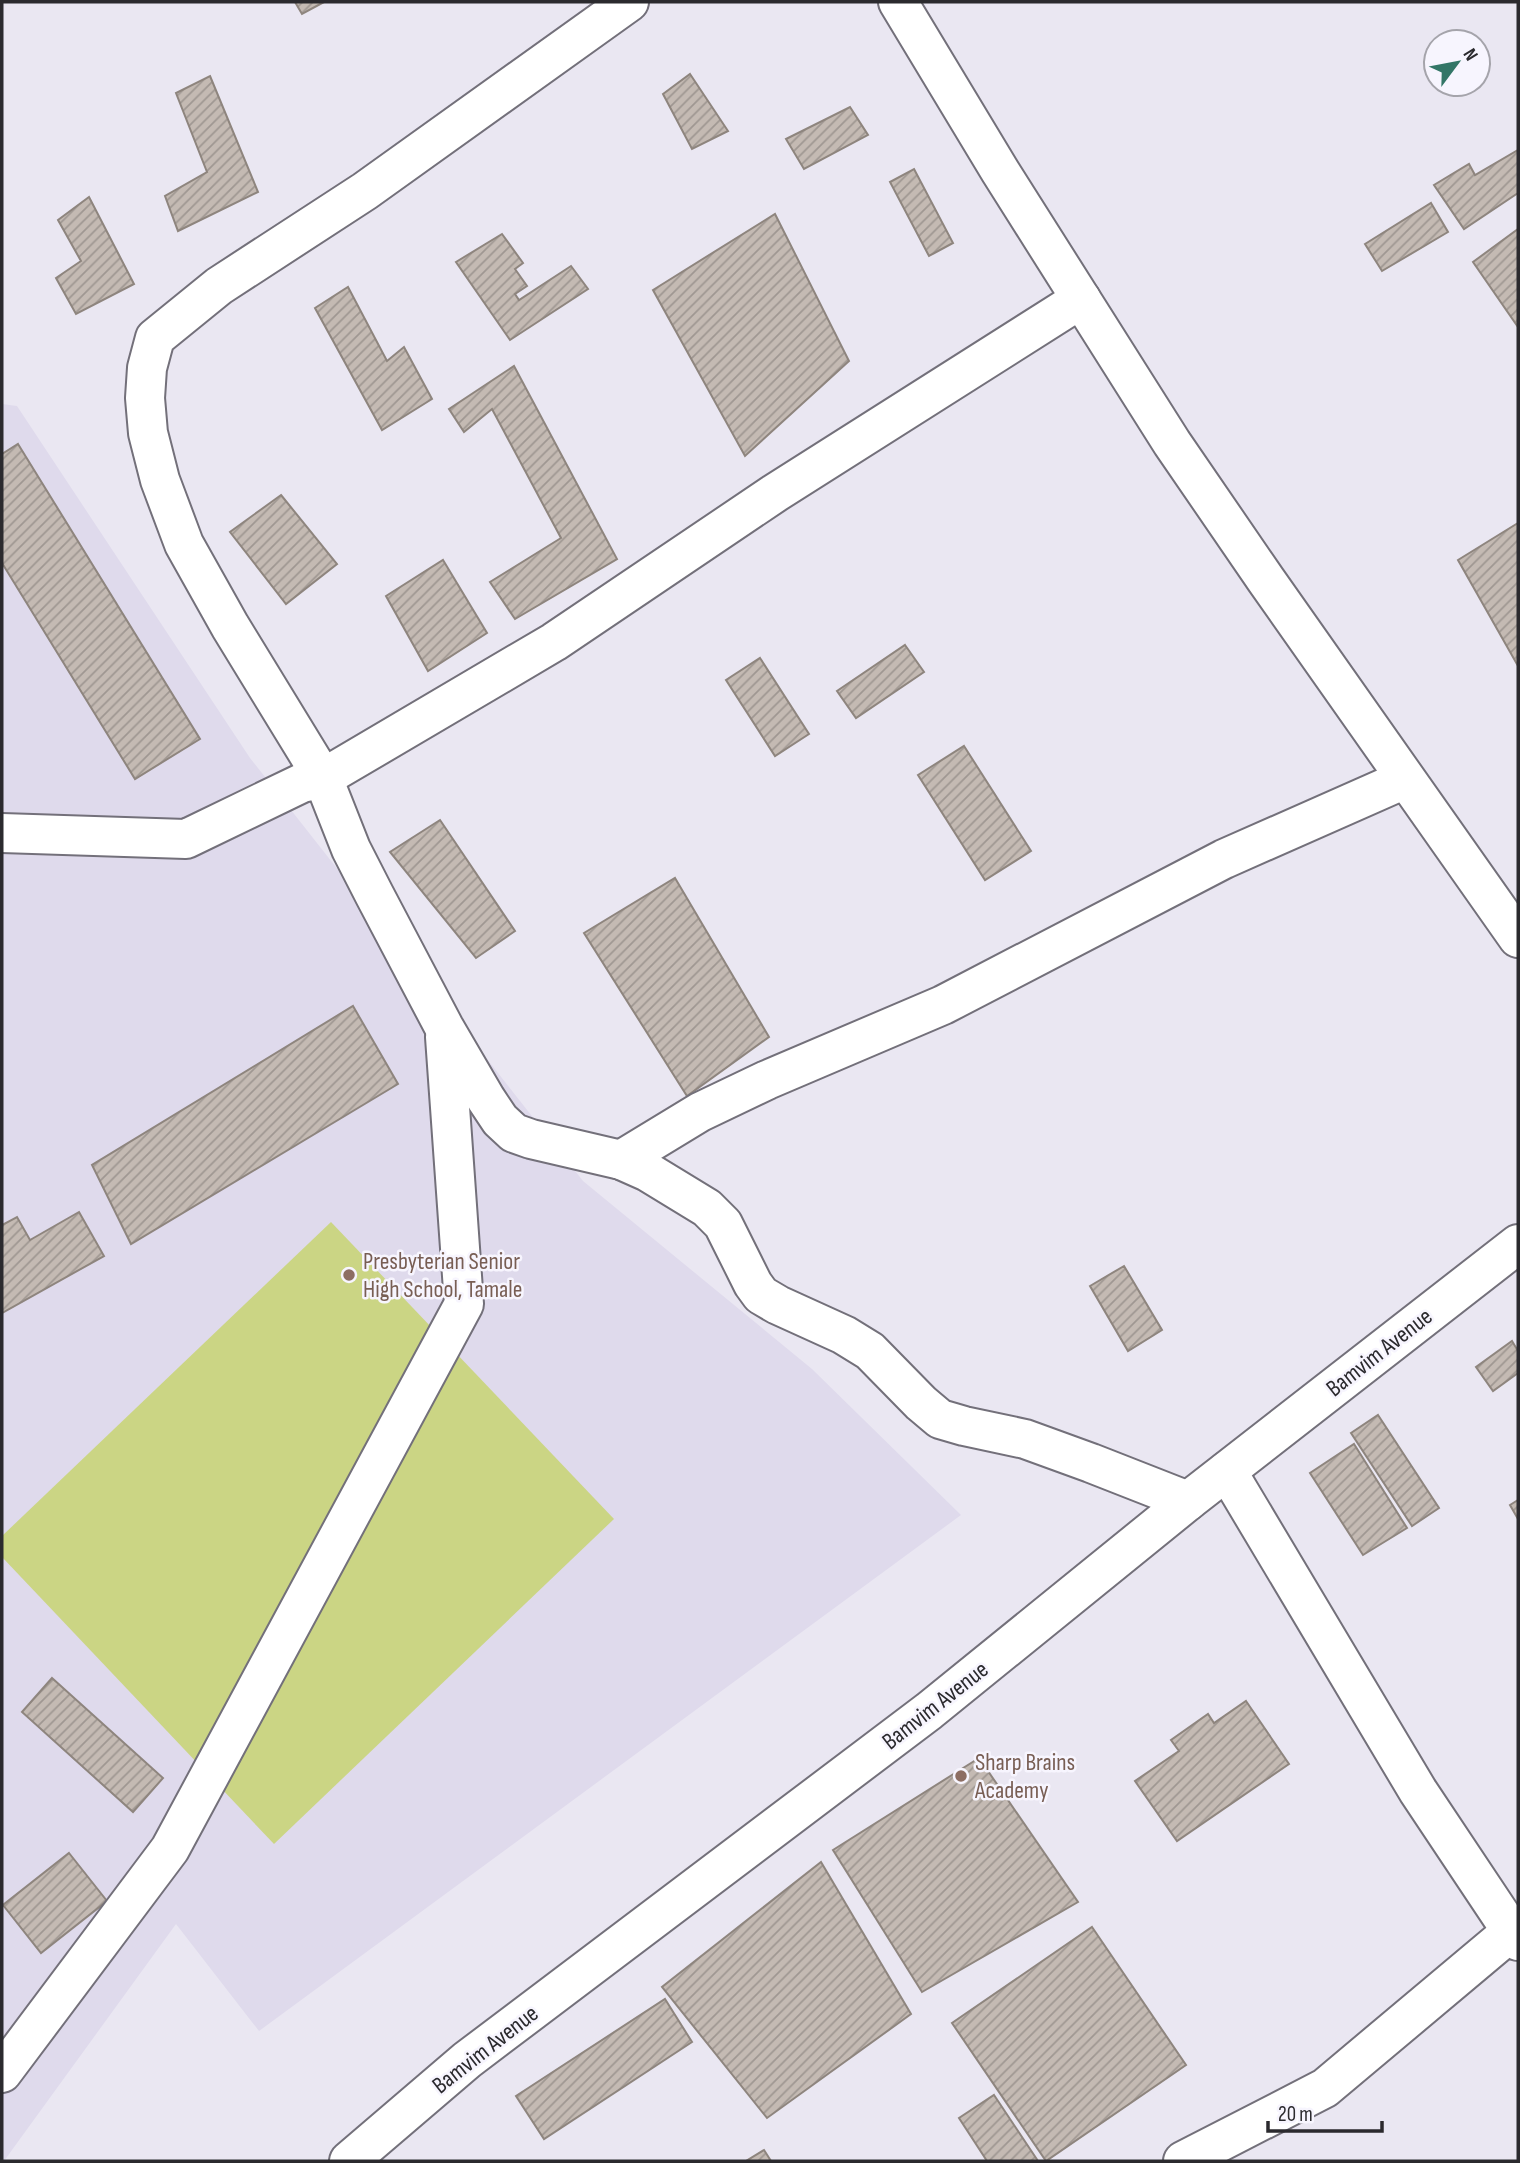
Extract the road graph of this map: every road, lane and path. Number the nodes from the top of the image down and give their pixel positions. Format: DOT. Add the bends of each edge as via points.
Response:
graph roads {
  1 [pos="629,2"];
  2 [pos="898,2"];
  3 [pos="1081,299"];
  4 [pos="323,778"];
  5 [pos="1405,779"];
  6 [pos="2,833"];
  7 [pos="1518,938"];
  8 [pos="444,1027"];
  9 [pos="621,1160"];
  10 [pos="1518,1244"];
  11 [pos="1227,1471"];
  12 [pos="1188,1501"];
  13 [pos="1515,1936"];
  14 [pos="2,2073"];
  15 [pos="349,2161"];
  16 [pos="1183,2161"];
  1 -- 4 [label="street" via="365,191 219,286 155,338 147,368 148,433 184,544"];
  2 -- 3 [label="street"];
  3 -- 4 [label="street" via="775,493 554,642"];
  3 -- 5 [label="street" via="1172,443"];
  4 -- 6 [label="street" via="302,783 186,839"];
  4 -- 8 [label="street" via="351,849"];
  5 -- 7 [label="street"];
  5 -- 9 [label="street" via="1224,859 943,1005 722,1101"];
  8 -- 9 [label="street" via="485,1098 514,1133"];
  8 -- 14 [label="street" via="464,1304 170,1849"];
  9 -- 12 [label="street" via="707,1208 723,1224 761,1294 870,1351 940,1419 1025,1439"];
  10 -- 11 [label="street, Bamvim Avenue"];
  11 -- 12 [label="street, Bamvim Avenue"];
  11 -- 13 [label="street" via="1418,1791"];
  12 -- 15 [label="street, Bamvim Avenue" via="929,1711 467,2060"];
  13 -- 16 [label="street" via="1325,2088"];
}
